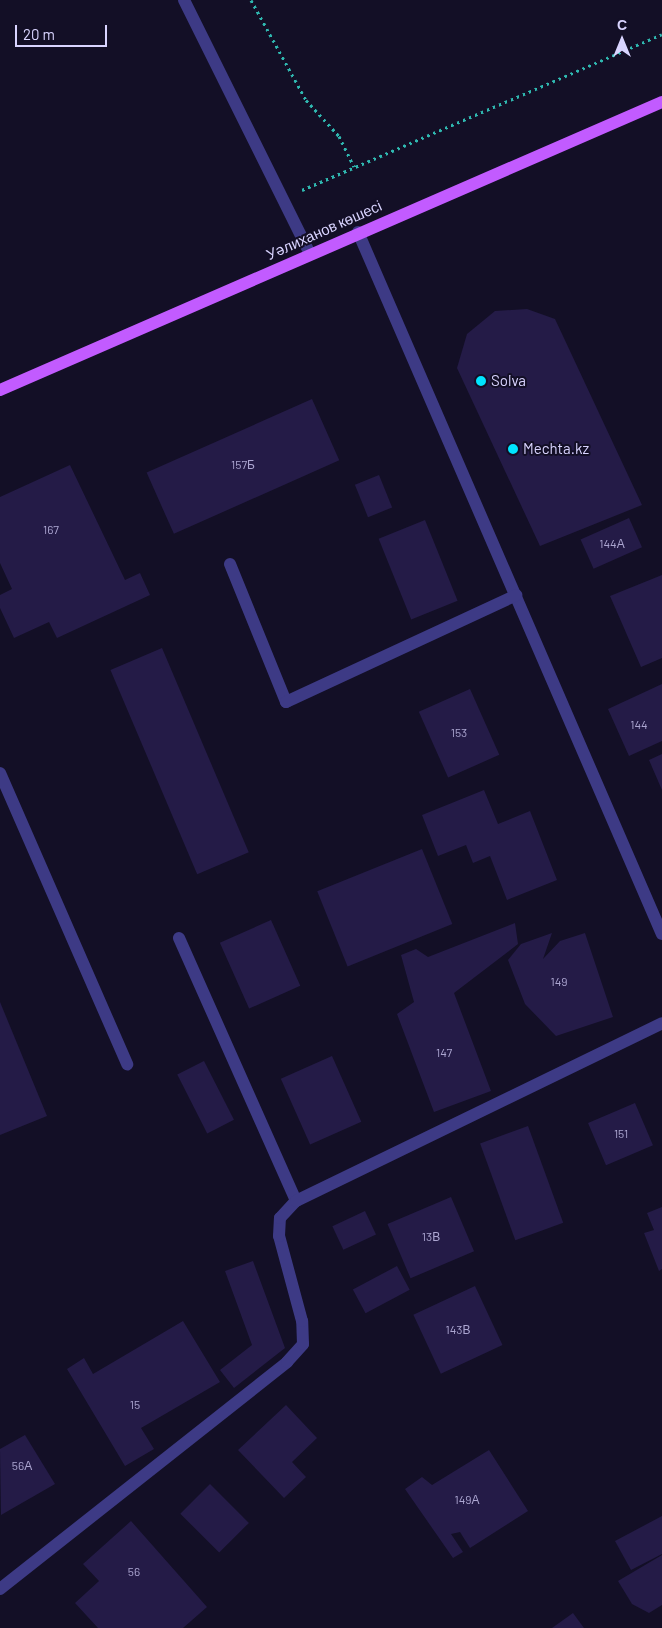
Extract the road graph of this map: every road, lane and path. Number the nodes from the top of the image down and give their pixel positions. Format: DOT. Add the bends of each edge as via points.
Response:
graph roads {
  1 [pos="184,0"];
  2 [pos="251,0"];
  3 [pos="662,34"];
  4 [pos="662,102"];
  5 [pos="354,167"];
  6 [pos="283,198"];
  7 [pos="358,232"];
  8 [pos="310,254"];
  9 [pos="0,390"];
  10 [pos="230,564"];
  11 [pos="516,595"];
  12 [pos="0,773"];
  13 [pos="662,934"];
  14 [pos="179,938"];
  15 [pos="662,1023"];
  16 [pos="127,1064"];
  17 [pos="296,1201"];
  18 [pos="0,1589"];
  1 -- 6 [label="street"];
  2 -- 5 [label="path" via="306,100 339,136"];
  3 -- 5 [label="path"];
  4 -- 7 [label="main road, Уәлиханов көшесі"];
  5 -- 6 [label="path"];
  6 -- 8 [label="street"];
  7 -- 8 [label="main road, Уәлиханов көшесі"];
  7 -- 11 [label="street"];
  8 -- 9 [label="main road, Уәлиханов көшесі"];
  10 -- 11 [label="street" via="286,702"];
  11 -- 13 [label="street"];
  12 -- 16 [label="street"];
  14 -- 17 [label="street"];
  15 -- 17 [label="street"];
  17 -- 18 [label="street" via="280,1218 279,1236 302,1320 303,1344 287,1362"];
}
